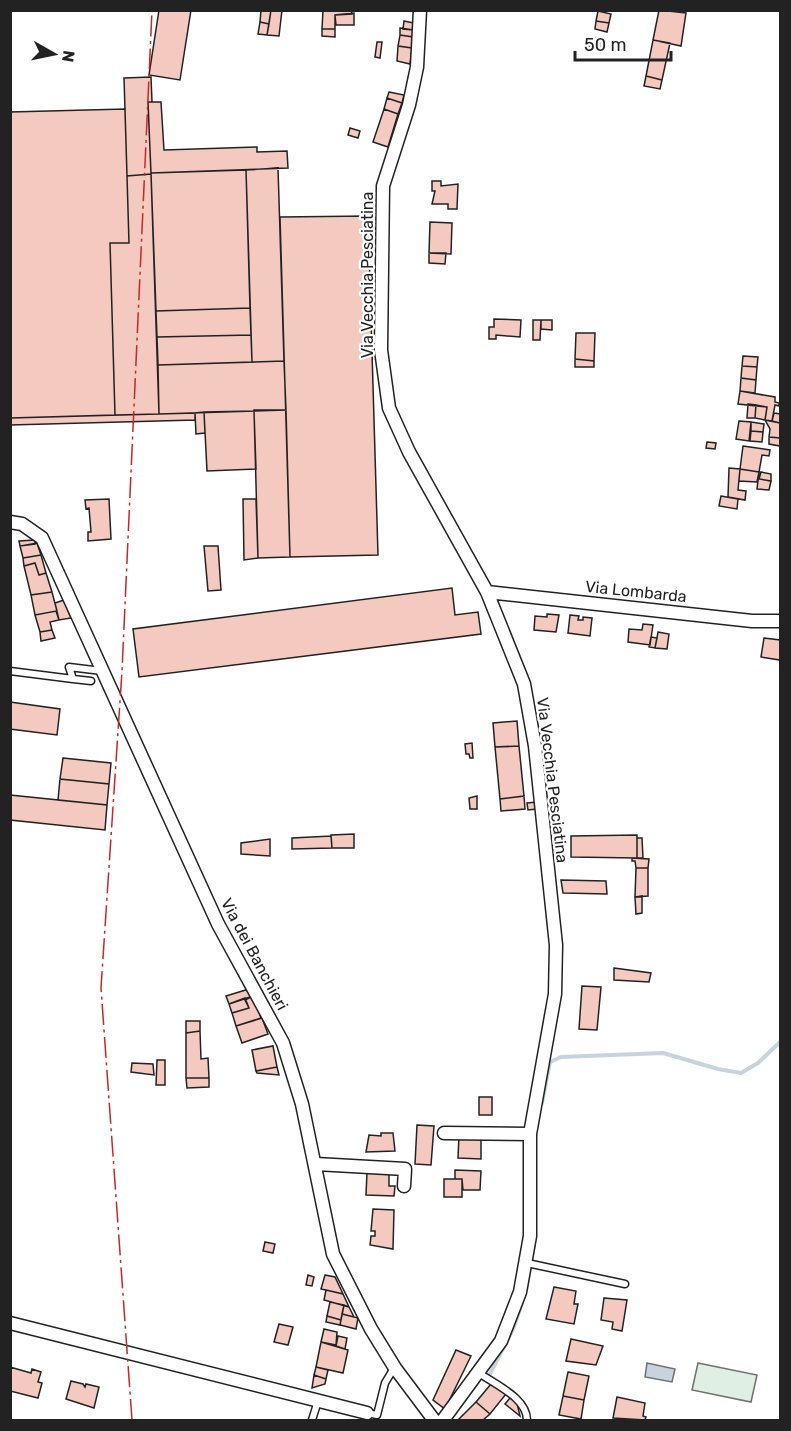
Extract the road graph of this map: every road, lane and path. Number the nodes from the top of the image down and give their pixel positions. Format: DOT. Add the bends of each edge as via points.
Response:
graph roads {
  1 [pos="420,10"];
  2 [pos="10,522"];
  3 [pos="487,592"];
  4 [pos="780,621"];
  5 [pos="10,671"];
  6 [pos="102,671"];
  7 [pos="73,679"];
  8 [pos="91,681"];
  9 [pos="444,1133"];
  10 [pos="530,1134"];
  11 [pos="316,1164"];
  12 [pos="404,1186"];
  13 [pos="531,1264"];
  14 [pos="625,1284"];
  15 [pos="10,1323"];
  16 [pos="395,1368"];
  17 [pos="479,1373"];
  18 [pos="318,1401"];
  19 [pos="367,1413"];
  20 [pos="312,1420"];
  21 [pos="434,1420"];
  22 [pos="443,1420"];
  23 [pos="527,1420"];
  1 -- 3 [label="street, Via Vecchia Pesciatina" via="411,96 383,186 381,350 389,408 409,452"];
  2 -- 6 [label="street, Via dei Banchieri" via="22,524 42,538"];
  3 -- 4 [label="street, Via Lombarda"];
  3 -- 10 [label="street, Via Vecchia Pesciatina" via="524,684 535,746 556,945 555,994"];
  5 -- 7 [label="lane"];
  6 -- 7 [label="lane" via="69,667"];
  6 -- 11 [label="street, Via dei Banchieri" via="218,924 283,1043"];
  7 -- 8 [label="lane"];
  9 -- 10 [label="street"];
  10 -- 13 [label="street, Via Vecchia Pesciatina"];
  11 -- 12 [label="street" via="405,1169"];
  11 -- 16 [label="street, Via dei Banchieri" via="333,1254"];
  13 -- 14 [label="lane"];
  13 -- 17 [label="street, Via Vecchia Pesciatina" via="501,1341"];
  15 -- 18 [label="street"];
  16 -- 19 [label="lane" via="385,1383 377,1415"];
  16 -- 21 [label="street, Via dei Banchieri"];
  17 -- 22 [label="street, Via Vecchia Pesciatina"];
  17 -- 23 [label="lane" via="519,1400 527,1411"];
  18 -- 19 [label="street"];
  18 -- 20 [label="lane"];
}
